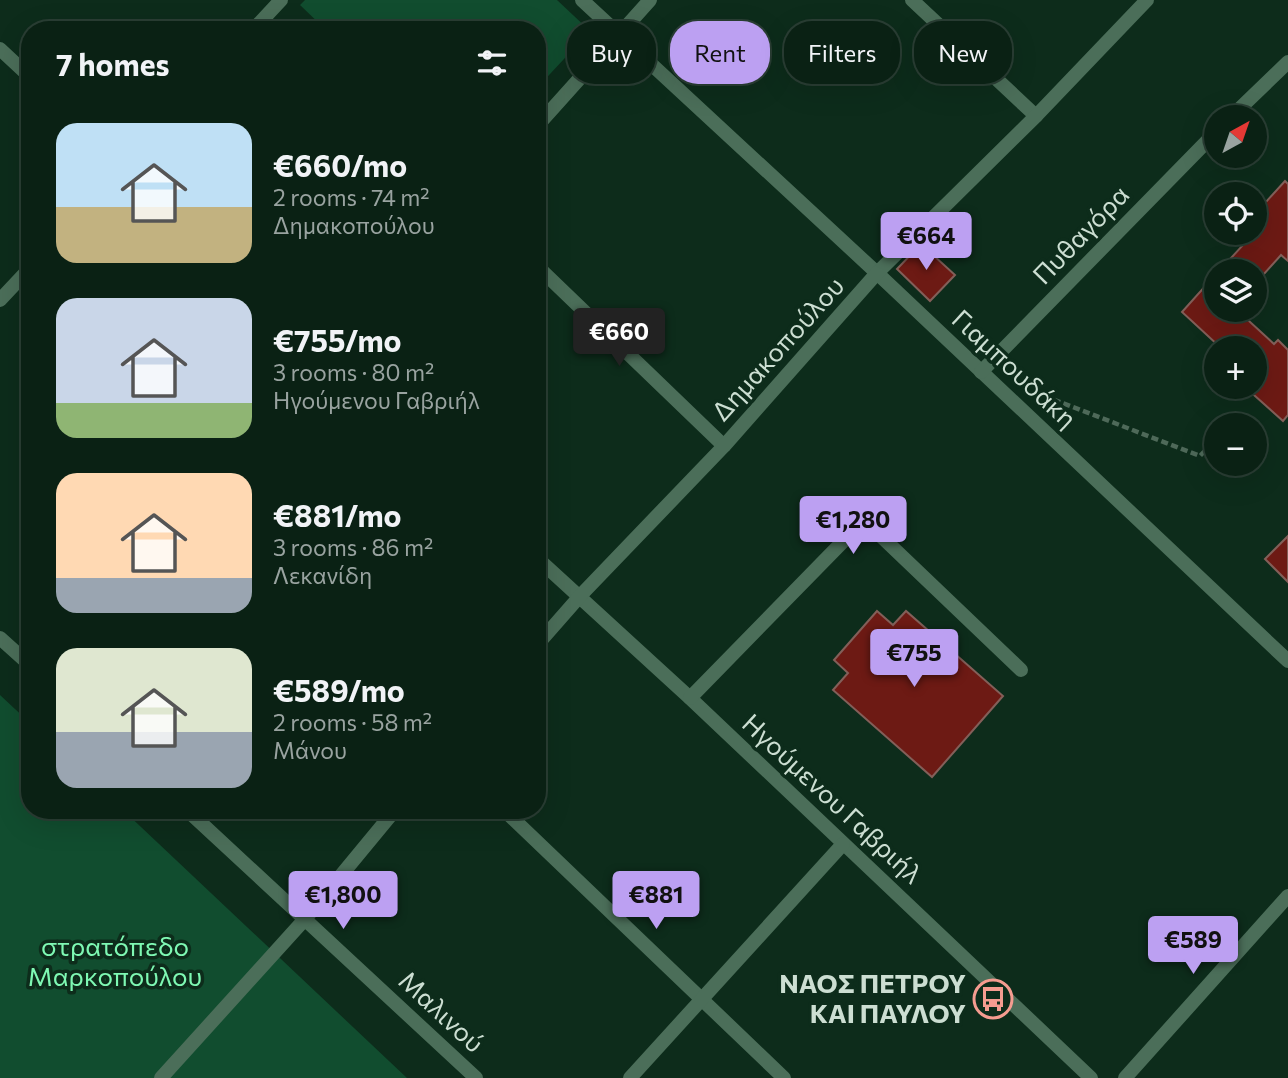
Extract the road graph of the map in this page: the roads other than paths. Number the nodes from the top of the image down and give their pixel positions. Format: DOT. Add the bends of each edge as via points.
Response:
graph roads {
  1 [pos="281,0"];
  2 [pos="582,0"];
  3 [pos="650,0"];
  4 [pos="912,0"];
  5 [pos="1147,0"];
  6 [pos="261,21"];
  7 [pos="604,21"];
  8 [pos="630,21"];
  9 [pos="0,49"];
  10 [pos="1288,62"];
  11 [pos="21,69"];
  12 [pos="656,69"];
  13 [pos="574,84"];
  14 [pos="1243,105"];
  15 [pos="546,116"];
  16 [pos="1036,116"];
  17 [pos="1204,144"];
  18 [pos="877,273"];
  19 [pos="546,275"];
  20 [pos="21,278"];
  21 [pos="0,300"];
  22 [pos="981,372"];
  23 [pos="724,446"];
  24 [pos="546,566"];
  25 [pos="580,596"];
  26 [pos="546,635"];
  27 [pos="0,638"];
  28 [pos="21,657"];
  29 [pos="1288,661"];
  30 [pos="1021,670"];
  31 [pos="690,698"];
  32 [pos="197,819"];
  33 [pos="387,819"];
  34 [pos="513,819"];
  35 [pos="843,844"];
  36 [pos="1288,897"];
  37 [pos="304,919"];
  38 [pos="701,998"];
  39 [pos="161,1078"];
  40 [pos="476,1078"];
  41 [pos="630,1078"];
  42 [pos="784,1078"];
  43 [pos="1091,1078"];
  44 [pos="1125,1078"];
  1 -- 6 [label="street"];
  2 -- 7 [label="street, Γιαμπουδάκη"];
  3 -- 8 [label="street"];
  4 -- 16 [label="street"];
  5 -- 16 [label="street, Δημακοπούλου"];
  9 -- 11 [label="street"];
  10 -- 14 [label="street"];
  12 -- 18 [label="street, Γιαμπουδάκη"];
  13 -- 15 [label="street"];
  16 -- 18 [label="street, Δημακοπούλου"];
  17 -- 22 [label="street, Πυθαγόρα"];
  18 -- 22 [label="street, Γιαμπουδάκη"];
  18 -- 23 [label="street, Δημακοπούλου"];
  19 -- 23 [label="street"];
  20 -- 21 [label="street"];
  22 -- 29 [label="street, Γιαμπουδάκη"];
  23 -- 25 [label="street, Δημακοπούλου"];
  24 -- 25 [label="street, Ηγούμενου Γαβριήλ"];
  25 -- 26 [label="street, Δημακοπούλου"];
  25 -- 31 [label="street, Ηγούμενου Γαβριήλ"];
  27 -- 28 [label="street"];
  30 -- 31 [label="street" via="864,520"];
  31 -- 35 [label="street, Ηγούμενου Γαβριήλ"];
  32 -- 37 [label="street, Μαλινού"];
  33 -- 37 [label="street"];
  34 -- 38 [label="street"];
  35 -- 38 [label="street"];
  35 -- 43 [label="street, Ηγούμενου Γαβριήλ"];
  36 -- 44 [label="street"];
  37 -- 39 [label="street"];
  37 -- 40 [label="street, Μαλινού"];
  38 -- 41 [label="street"];
  38 -- 42 [label="street"];
}
